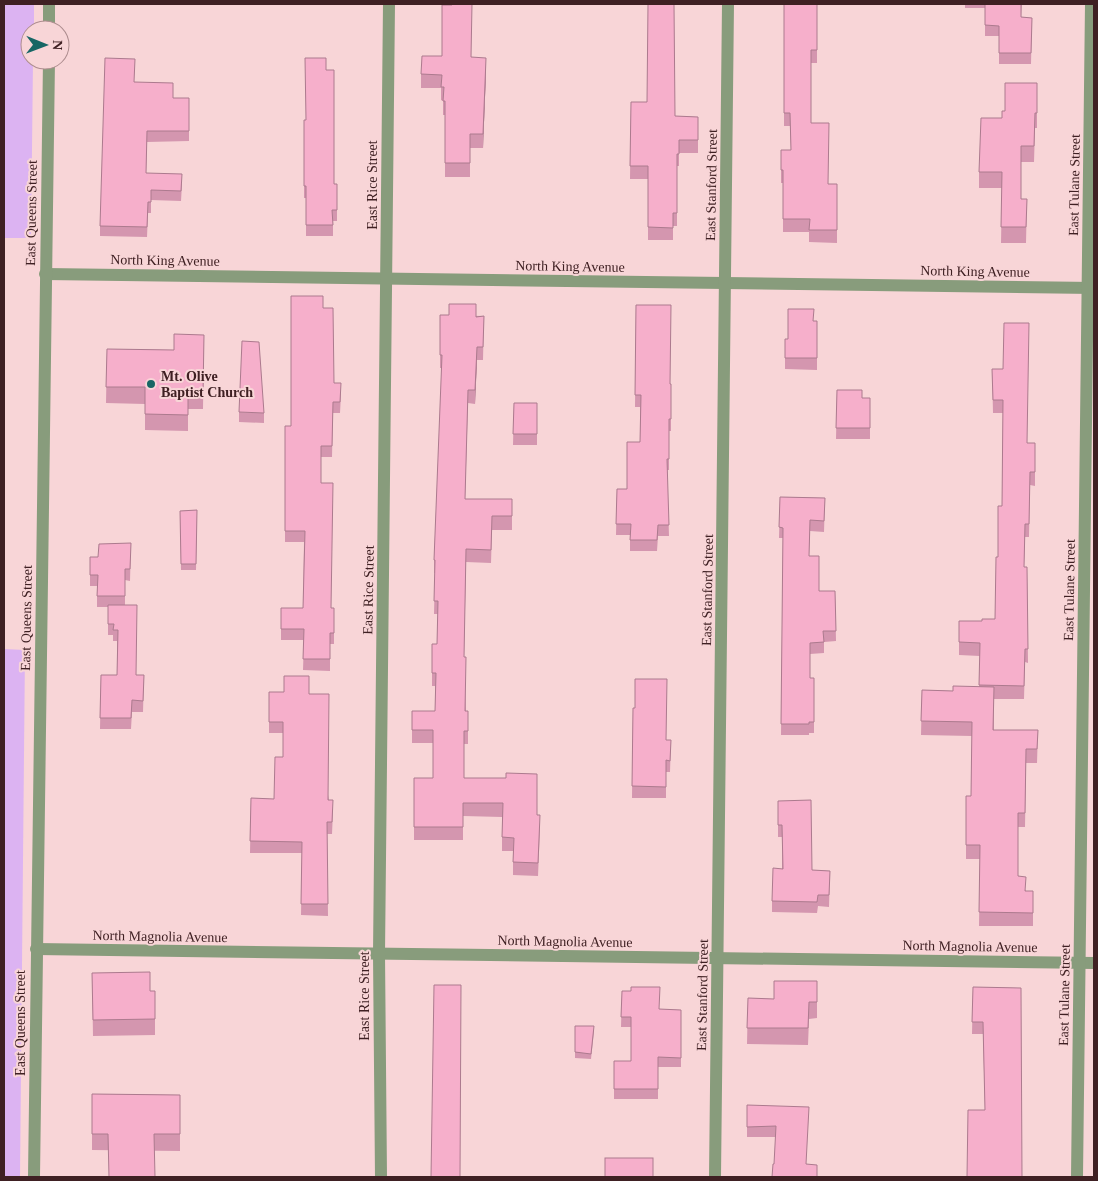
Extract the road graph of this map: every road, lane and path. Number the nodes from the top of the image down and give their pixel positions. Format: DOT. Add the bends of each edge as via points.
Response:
graph roads {
  1 [pos="49,4"];
  2 [pos="388,4"];
  3 [pos="728,4"];
  4 [pos="1091,4"];
  5 [pos="49,20"];
  6 [pos="48,70"];
  7 [pos="45,274"];
  8 [pos="386,278"];
  9 [pos="725,283"];
  10 [pos="1091,288"];
  11 [pos="36,949"];
  12 [pos="379,954"];
  13 [pos="717,958"];
  14 [pos="1080,963"];
  15 [pos="1094,963"];
  16 [pos="34,1177"];
  17 [pos="381,1177"];
  18 [pos="715,1177"];
  19 [pos="1077,1177"];
  1 -- 5 [label="street"];
  2 -- 8 [label="street, East Rice Street"];
  3 -- 9 [label="street, East Stanford Street"];
  4 -- 10 [label="street, East Tulane Street"];
  6 -- 7 [label="street, East Queens Street"];
  7 -- 8 [label="street, North King Avenue"];
  7 -- 11 [label="street, East Queens Street"];
  8 -- 9 [label="street, North King Avenue"];
  8 -- 12 [label="street, East Rice Street"];
  9 -- 10 [label="street, North King Avenue"];
  9 -- 13 [label="street, East Stanford Street"];
  10 -- 14 [label="street, East Tulane Street"];
  11 -- 12 [label="street, North Magnolia Avenue"];
  11 -- 16 [label="street, East Queens Street"];
  12 -- 13 [label="street, North Magnolia Avenue"];
  12 -- 17 [label="street, East Rice Street"];
  13 -- 14 [label="street, North Magnolia Avenue"];
  13 -- 18 [label="street, East Stanford Street"];
  14 -- 15 [label="street, North Magnolia Avenue"];
  14 -- 19 [label="street, East Tulane Street"];
}
